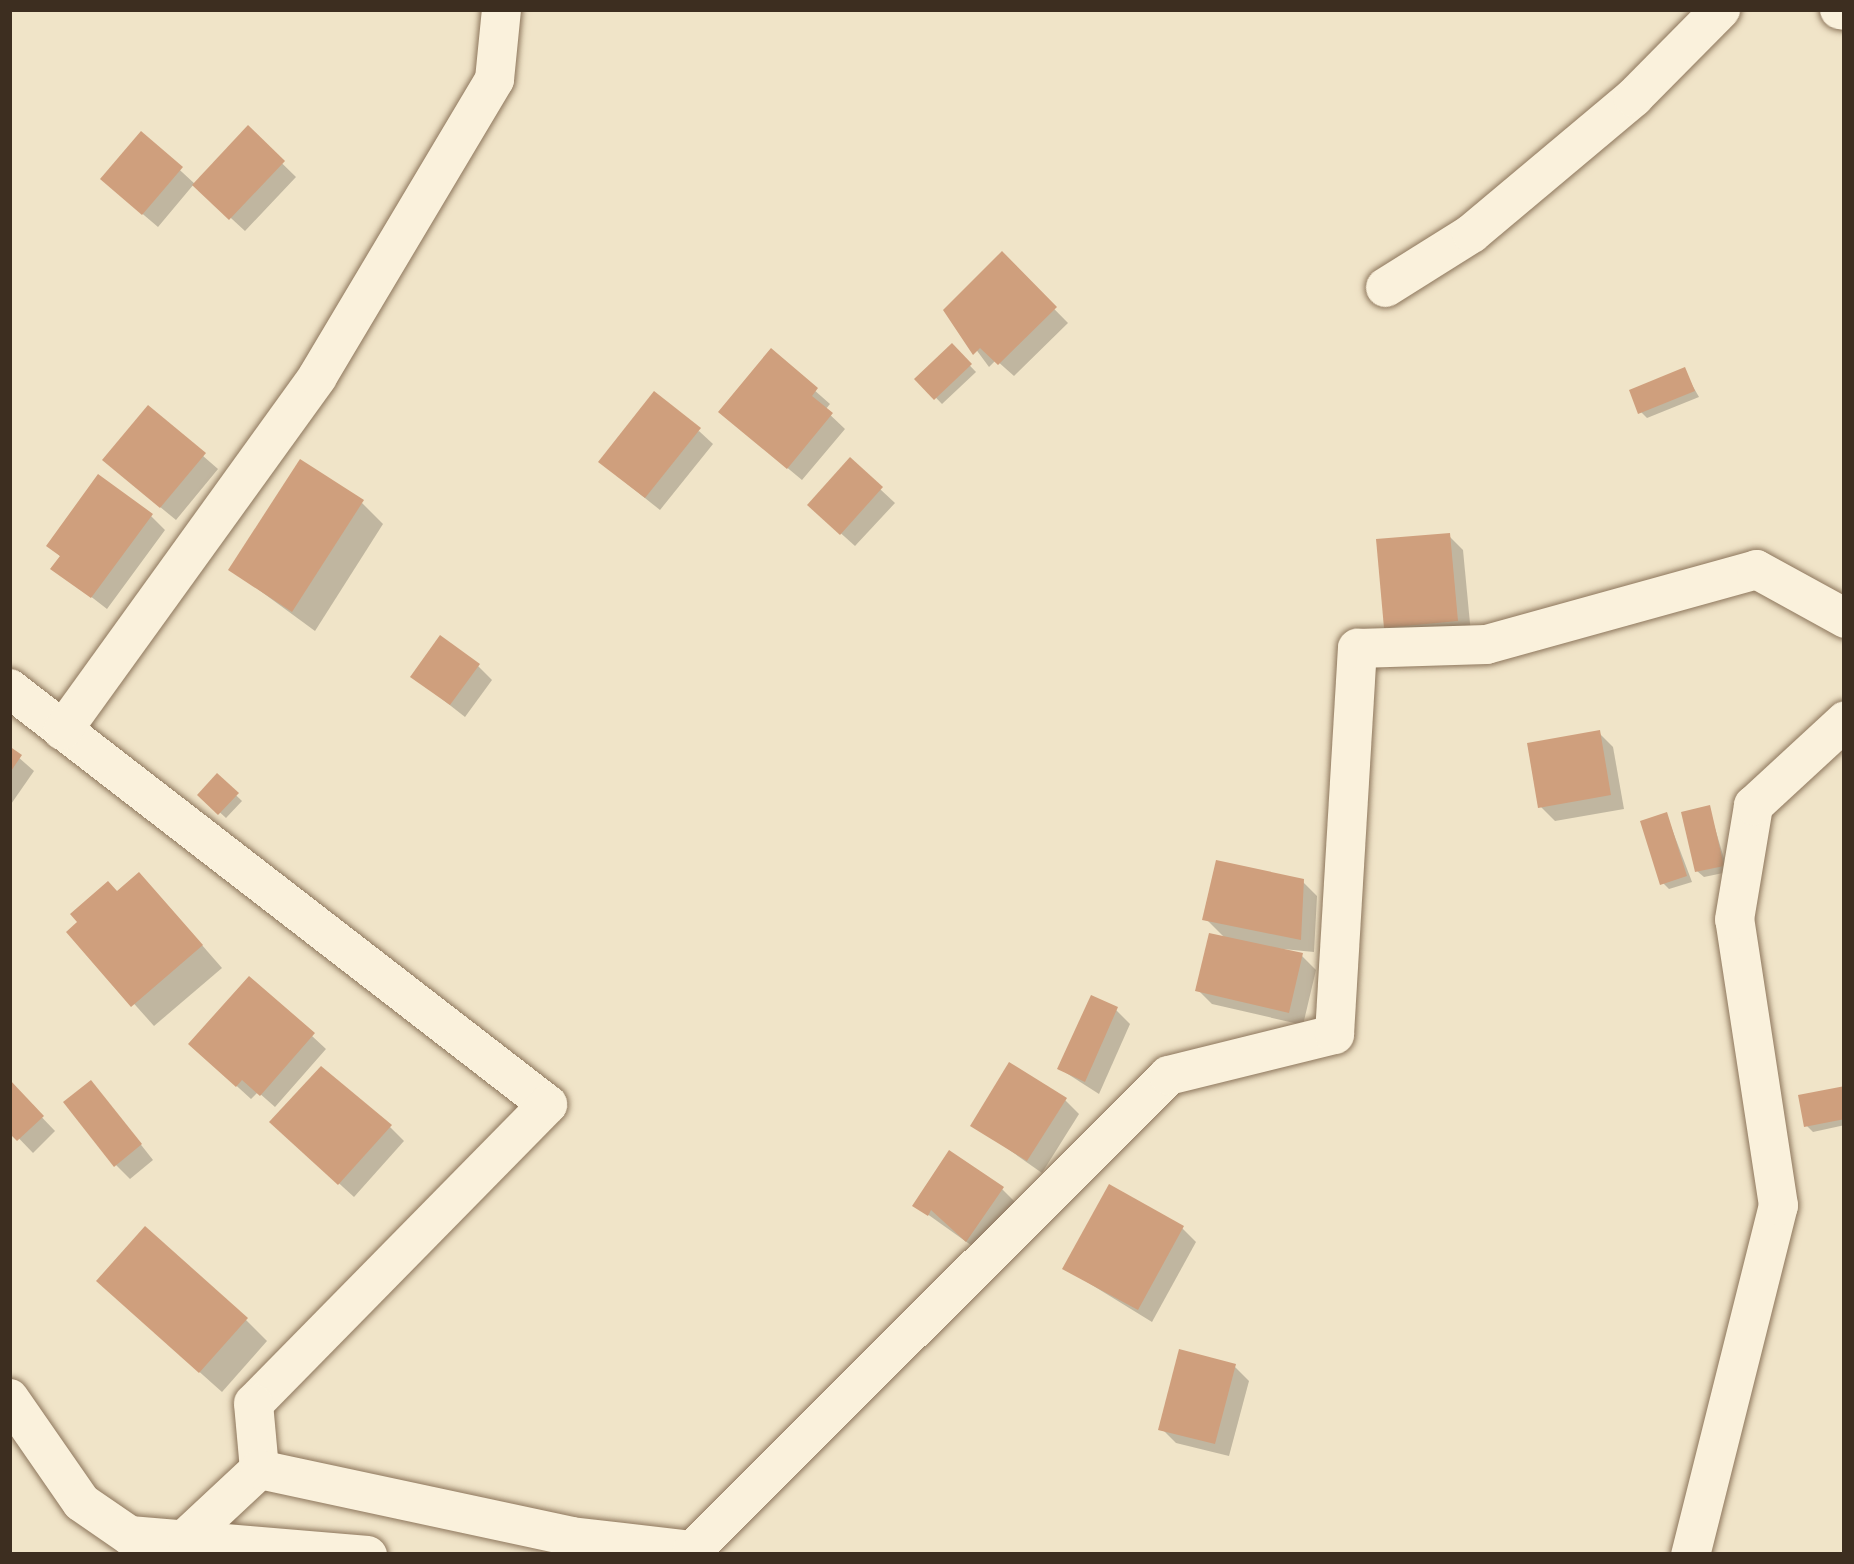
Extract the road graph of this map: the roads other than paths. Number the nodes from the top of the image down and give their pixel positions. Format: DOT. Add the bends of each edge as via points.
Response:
graph roads {
  1 [pos="501,9"];
  2 [pos="1720,9"];
  3 [pos="1385,287"];
  4 [pos="1845,618"];
  5 [pos="9,688"];
  6 [pos="1845,719"];
  7 [pos="62,730"];
  8 [pos="9,1398"];
  9 [pos="259,1469"];
  10 [pos="186,1537"];
  11 [pos="367,1555"];
  12 [pos="1690,1555"];
  1 -- 7 [label="street" via="494,79 317,376"];
  2 -- 3 [label="street" via="1633,97 1471,233"];
  4 -- 9 [label="street" via="1756,568 1486,644 1357,648 1334,1034 1168,1075 692,1550 571,1536"];
  5 -- 7 [label="street"];
  6 -- 12 [label="street" via="1753,806 1734,919 1778,1205"];
  7 -- 9 [label="street" via="548,1104 253,1403"];
  8 -- 10 [label="street" via="81,1502 129,1535"];
  9 -- 10 [label="street"];
  10 -- 11 [label="street"];
}
